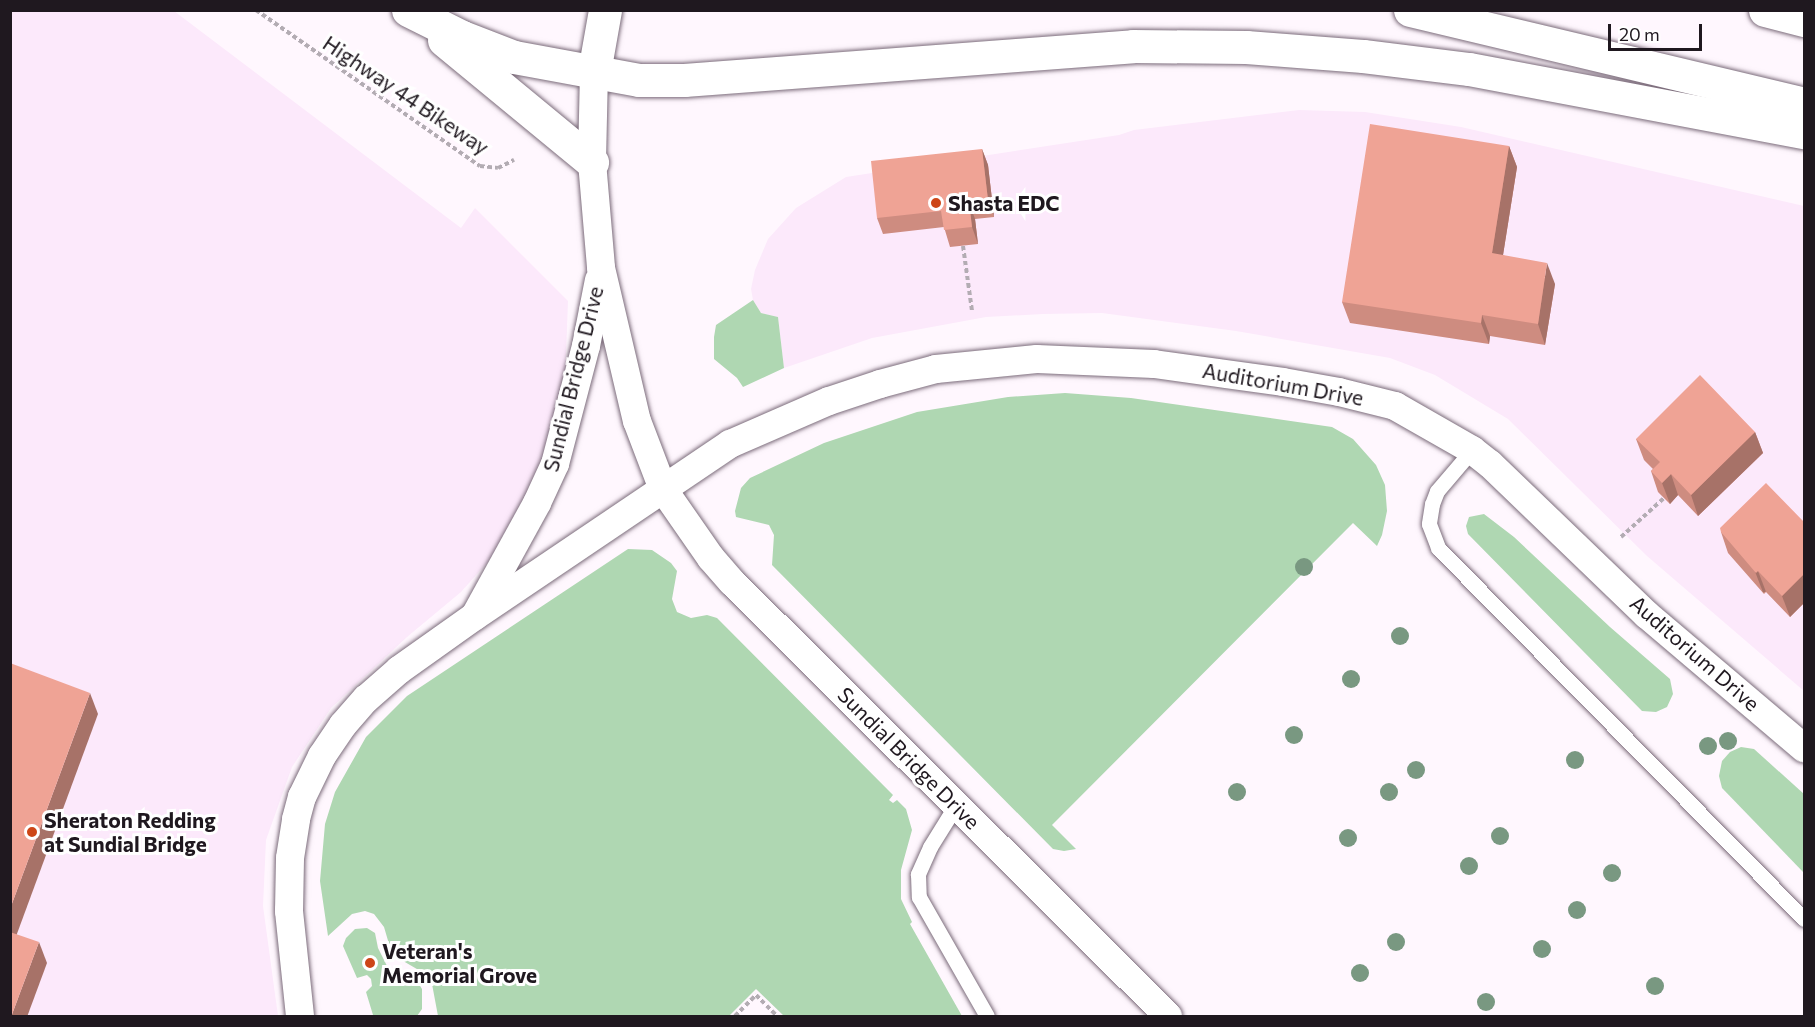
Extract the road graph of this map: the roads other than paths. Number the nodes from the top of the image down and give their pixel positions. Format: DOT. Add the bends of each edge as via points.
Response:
graph roads {
  1 [pos="408,10"];
  2 [pos="605,10"];
  3 [pos="1410,10"];
  4 [pos="1765,10"];
  5 [pos="1804,20"];
  6 [pos="594,72"];
  7 [pos="1804,104"];
  8 [pos="1804,132"];
  9 [pos="592,162"];
  10 [pos="601,268"];
  11 [pos="1472,450"];
  12 [pos="663,489"];
  13 [pos="475,616"];
  14 [pos="1804,748"];
  15 [pos="956,806"];
  16 [pos="1804,919"];
  17 [pos="300,1017"];
  18 [pos="987,1017"];
  19 [pos="1168,1017"];
  1 -- 6 [label="main road" via="514,57"];
  1 -- 9 [label="main road"];
  2 -- 6 [label="main road, Sundial Bridge Drive"];
  3 -- 7 [label="main road"];
  4 -- 5 [label="main road"];
  6 -- 8 [label="main road" via="639,80 684,80 1133,46 1246,47 1468,69"];
  6 -- 9 [label="street, Sundial Bridge Drive"];
  9 -- 10 [label="street, Sundial Bridge Drive"];
  10 -- 12 [label="street, Sundial Bridge Drive" via="637,421"];
  10 -- 13 [label="street, Sundial Bridge Drive" via="586,346 555,464"];
  11 -- 12 [label="street, Auditorium Drive" via="1395,406 1338,392 1154,364 1037,359 936,369 829,401 730,444"];
  11 -- 14 [label="street, Auditorium Drive" via="1507,478 1647,615"];
  11 -- 16 [label="lane" via="1437,491 1432,504 1429,524 1438,548"];
  12 -- 13 [label="street, Sundial Bridge Drive"];
  12 -- 15 [label="street, Sundial Bridge Drive" via="732,582"];
  13 -- 17 [label="street, Sundial Bridge Drive" via="399,670 366,699 334,737 311,775 296,819 290,866 290,930"];
  15 -- 18 [label="lane" via="922,864 918,874 919,897"];
  15 -- 19 [label="street, Sundial Bridge Drive"];
}
